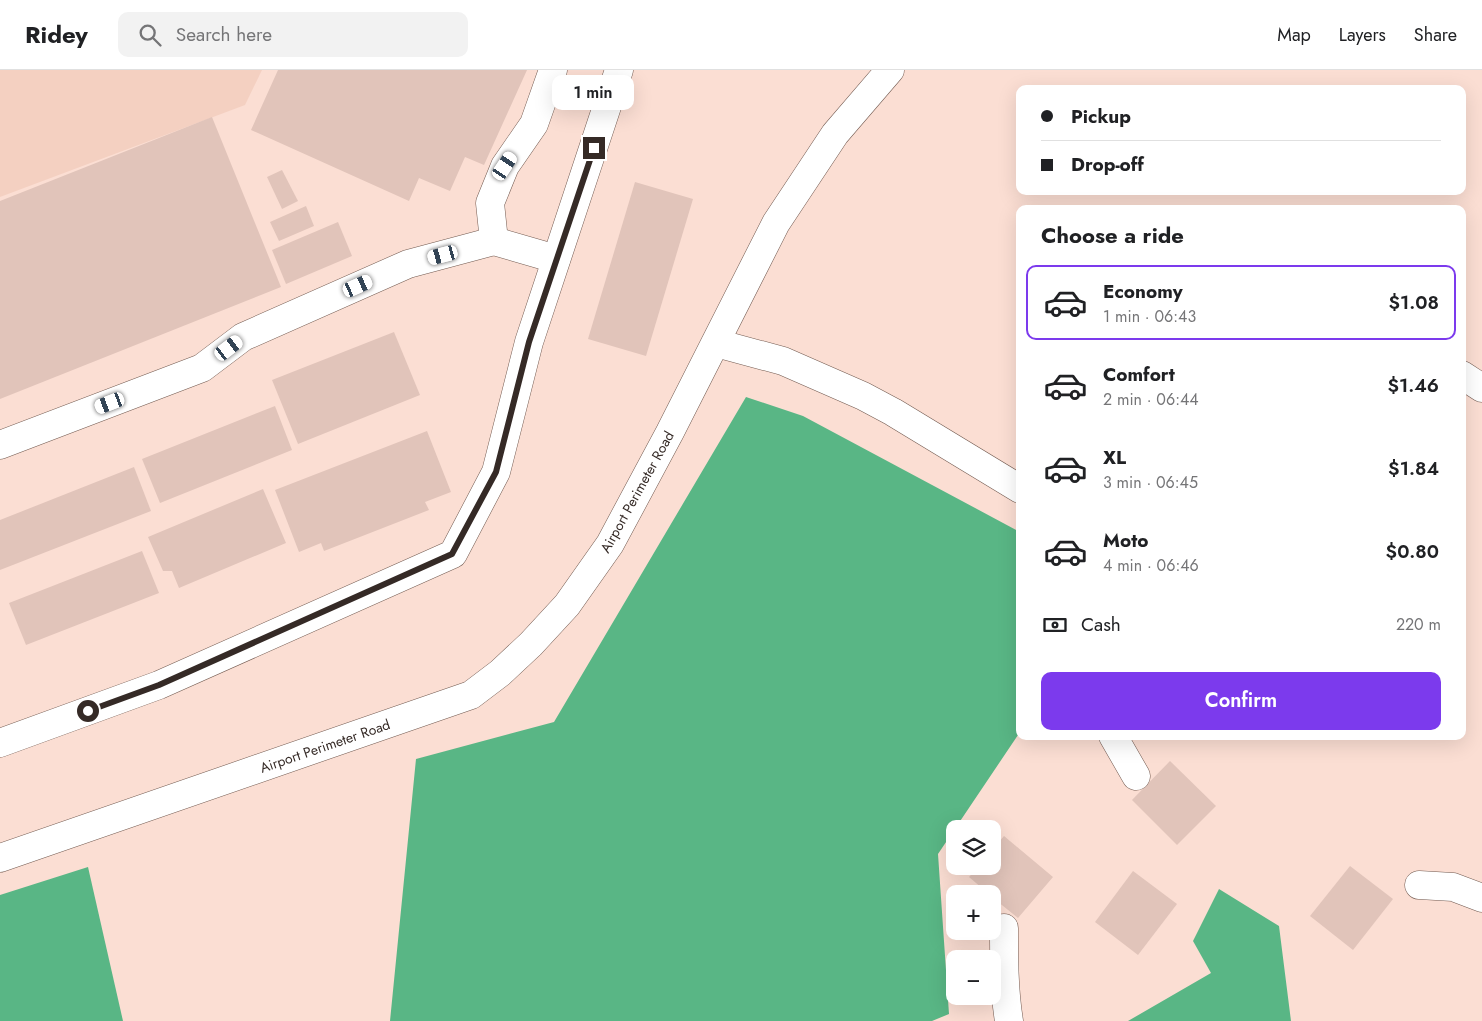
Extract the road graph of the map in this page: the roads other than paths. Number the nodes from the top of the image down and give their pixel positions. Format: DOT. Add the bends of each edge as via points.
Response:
graph roads {
  1 [pos="553,70"];
  2 [pos="619,70"];
  3 [pos="890,70"];
  4 [pos="494,241"];
  5 [pos="556,259"];
  6 [pos="716,343"];
  7 [pos="1466,378"];
  8 [pos="1482,388"];
  9 [pos="0,445"];
  10 [pos="1016,487"];
  11 [pos="1116,740"];
  12 [pos="0,743"];
  13 [pos="1136,776"];
  14 [pos="0,858"];
  15 [pos="1419,885"];
  16 [pos="1482,898"];
  17 [pos="1004,928"];
  18 [pos="1009,1021"];
  1 -- 4 [label="street" via="534,124 505,166 490,203"];
  2 -- 5 [label="street"];
  3 -- 6 [label="street, Airport Perimeter Road" via="835,134 776,224"];
  4 -- 5 [label="street"];
  4 -- 9 [label="street" via="408,264 243,337 202,368"];
  5 -- 12 [label="street" via="529,342 496,472 452,554 159,685"];
  6 -- 10 [label="street" via="783,361 863,396"];
  6 -- 14 [label="street, Airport Perimeter Road" via="610,544 567,604 537,637 500,673 471,695"];
  7 -- 8 [label="street"];
  11 -- 13 [label="street"];
  15 -- 16 [label="street" via="1453,887"];
  17 -- 18 [label="street"];
}
